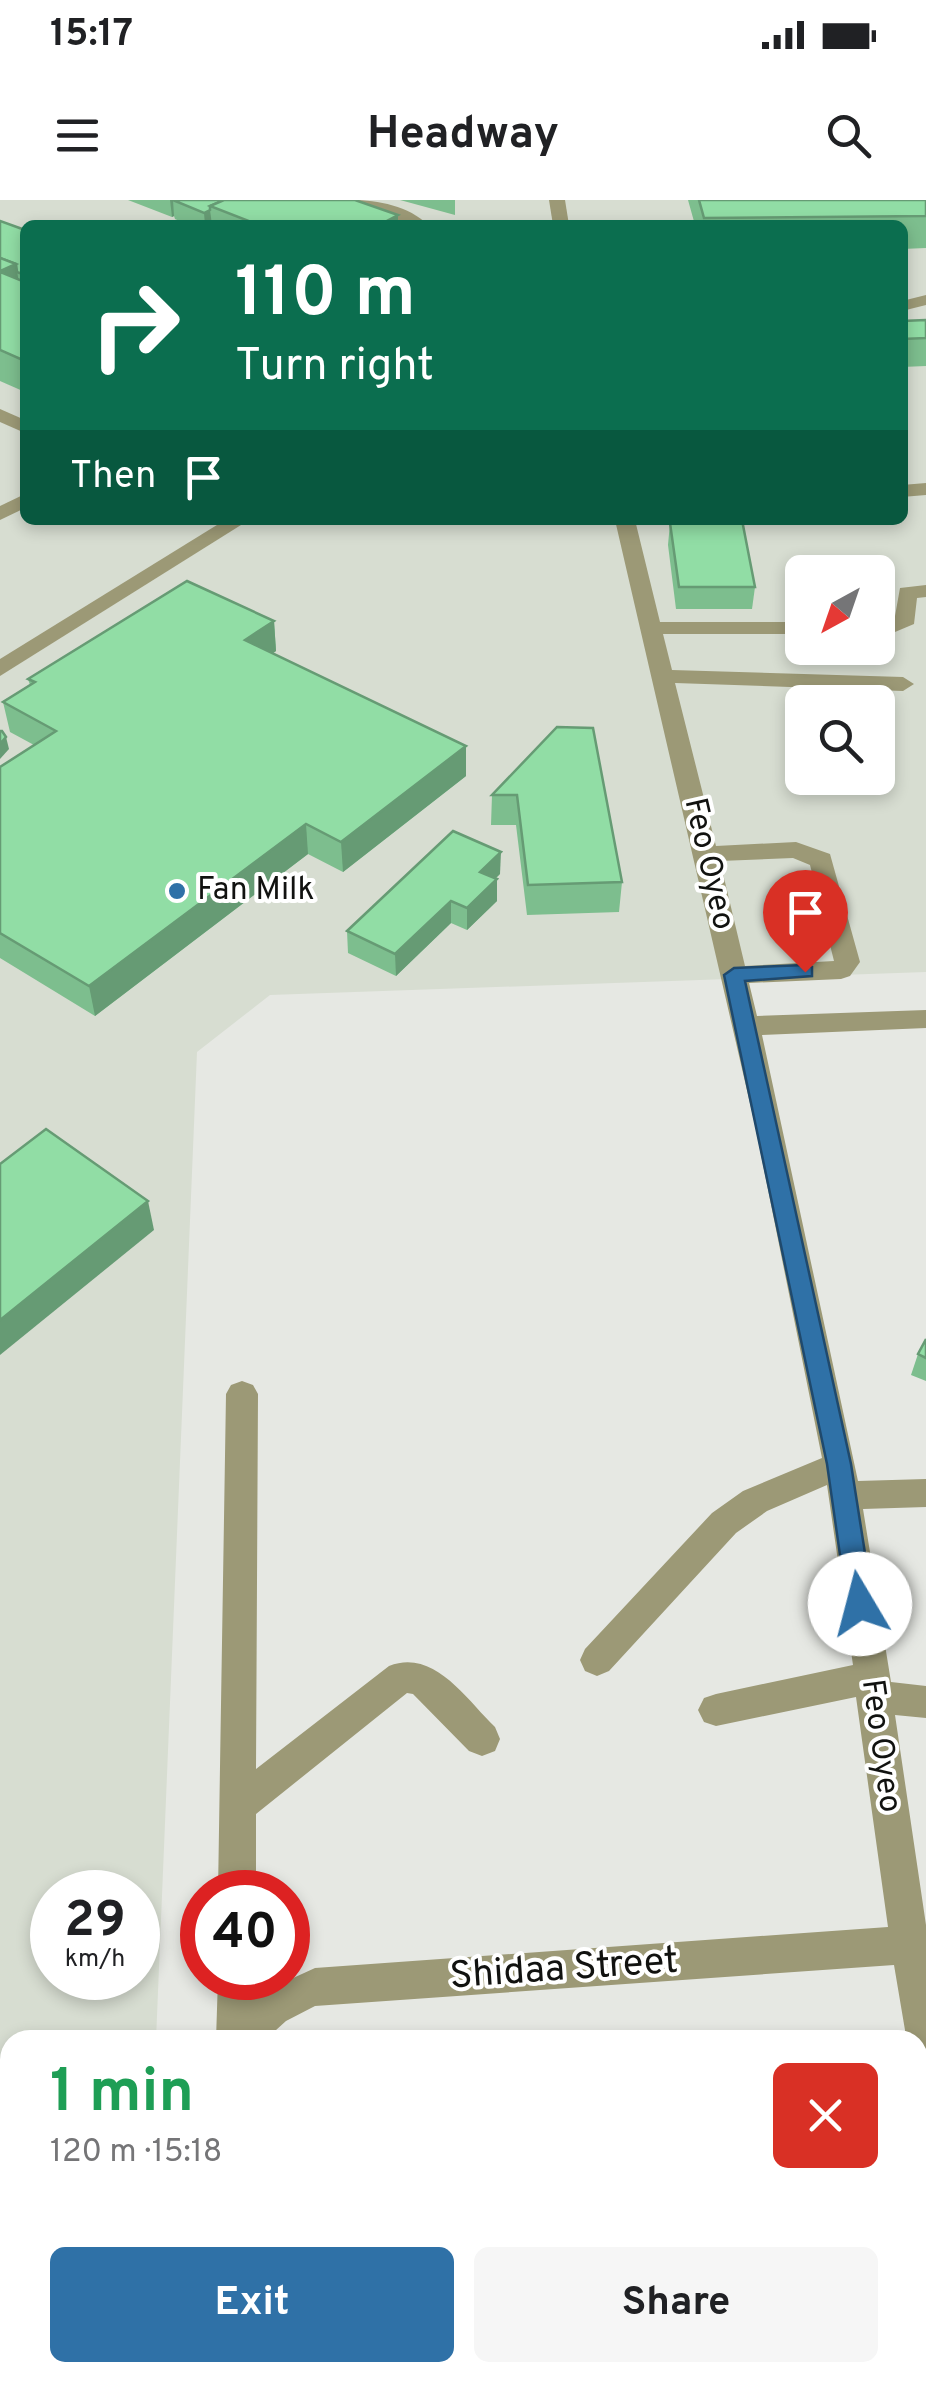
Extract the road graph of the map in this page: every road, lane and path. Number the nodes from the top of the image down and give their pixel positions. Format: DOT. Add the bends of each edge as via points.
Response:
graph roads {
  1 [pos="360,200"];
  2 [pos="413,220"];
  3 [pos="225,525"];
  4 [pos="626,525"];
  5 [pos="917,592"];
  6 [pos="895,626"];
  7 [pos="651,628"];
  8 [pos="785,628"];
  9 [pos="0,669"];
  10 [pos="663,676"];
  11 [pos="904,684"];
  12 [pos="705,854"];
  13 [pos="734,975"];
  14 [pos="926,1019"];
  15 [pos="746,1026"];
  16 [pos="242,1394"];
  17 [pos="842,1480"];
  18 [pos="926,1493"];
  19 [pos="597,1660"];
  20 [pos="872,1687"];
  21 [pos="926,1702"];
  22 [pos="716,1710"];
  23 [pos="482,1740"];
  24 [pos="238,1806"];
  25 [pos="237,1870"];
  26 [pos="916,1959"];
  27 [pos="237,2000"];
  28 [pos="238,2030"];
  29 [pos="246,2030"];
  30 [pos="925,2030"];
  1 -- 2 [label="street"];
  3 -- 9 [label="street"];
  4 -- 7 [label="street, Feo Oyeo"];
  5 -- 6 [label="street" via="906,619"];
  7 -- 8 [label="street"];
  7 -- 10 [label="street, Feo Oyeo"];
  10 -- 11 [label="street"];
  10 -- 12 [label="street, Feo Oyeo"];
  12 -- 13 [label="street, Feo Oyeo"];
  12 -- 13 [label="street" via="796,850 820,860 847,962 841,970"];
  13 -- 15 [label="street, Feo Oyeo"];
  14 -- 15 [label="street"];
  15 -- 17 [label="street, Feo Oyeo"];
  16 -- 24 [label="street"];
  17 -- 18 [label="street"];
  17 -- 19 [label="street" via="755,1500 724,1523"];
  17 -- 20 [label="street, Feo Oyeo"];
  20 -- 21 [label="street"];
  20 -- 22 [label="street"];
  20 -- 26 [label="street, Feo Oyeo"];
  23 -- 24 [label="street" via="420,1678 401,1678"];
  24 -- 25 [label="street"];
  26 -- 29 [label="street, Shidaa Street" via="315,1987 285,1996"];
  26 -- 30 [label="street, Feo Oyeo"];
  27 -- 28 [label="street, Shidaa Street"];
}
